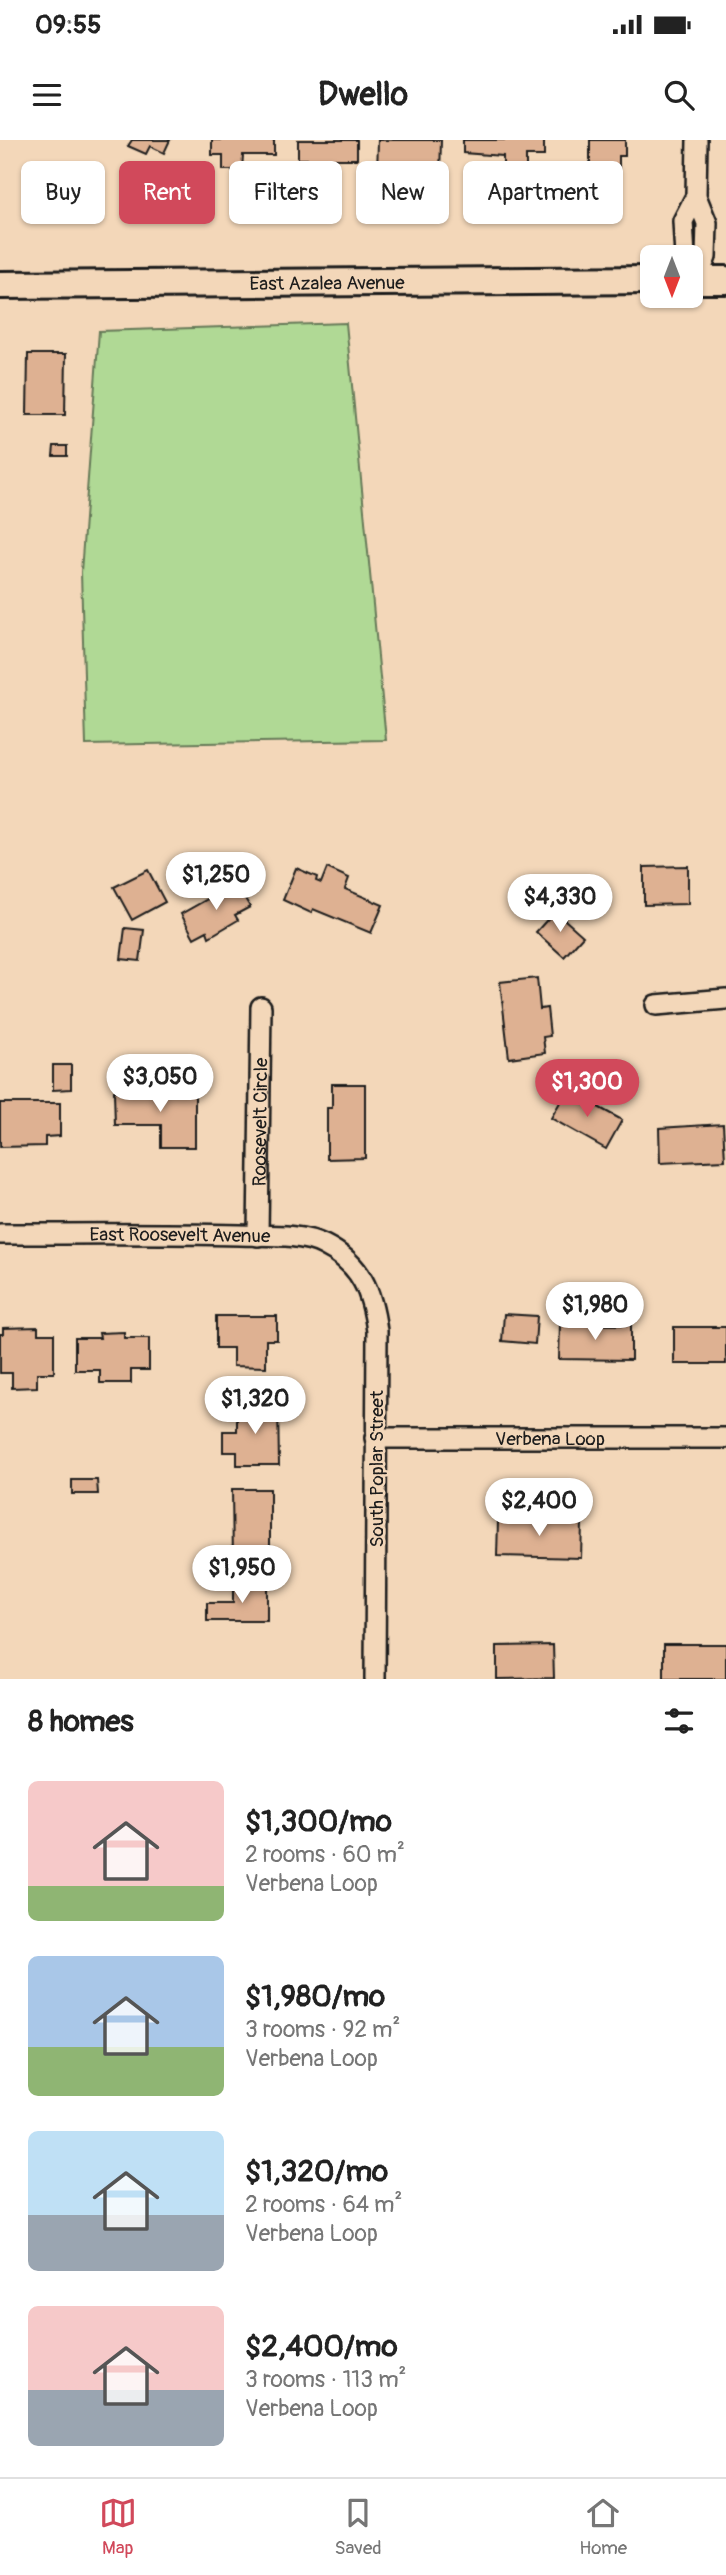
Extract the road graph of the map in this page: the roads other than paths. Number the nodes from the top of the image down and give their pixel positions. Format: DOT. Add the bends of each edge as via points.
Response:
graph roads {
  1 [pos="696,140"];
  2 [pos="704,259"];
  3 [pos="704,274"];
  4 [pos="640,280"];
  5 [pos="726,280"];
  6 [pos="0,285"];
  7 [pos="726,999"];
  8 [pos="656,1005"];
  9 [pos="261,1007"];
  10 [pos="0,1234"];
  11 [pos="258,1236"];
  12 [pos="352,1266"];
  13 [pos="375,1438"];
  14 [pos="726,1438"];
  15 [pos="375,1679"];
  1 -- 2 [label="street" via="696,196 706,223"];
  3 -- 5 [label="street"];
  4 -- 6 [label="street, East Azalea Avenue"];
  7 -- 8 [label="street"];
  9 -- 11 [label="street, Roosevelt Circle"];
  10 -- 11 [label="street, East Roosevelt Avenue"];
  11 -- 12 [label="street, East Roosevelt Avenue" via="318,1243"];
  12 -- 13 [label="street, South Poplar Street" via="373,1302 377,1331"];
  13 -- 14 [label="street, Verbena Loop"];
  13 -- 15 [label="street, South Poplar Street"];
}
